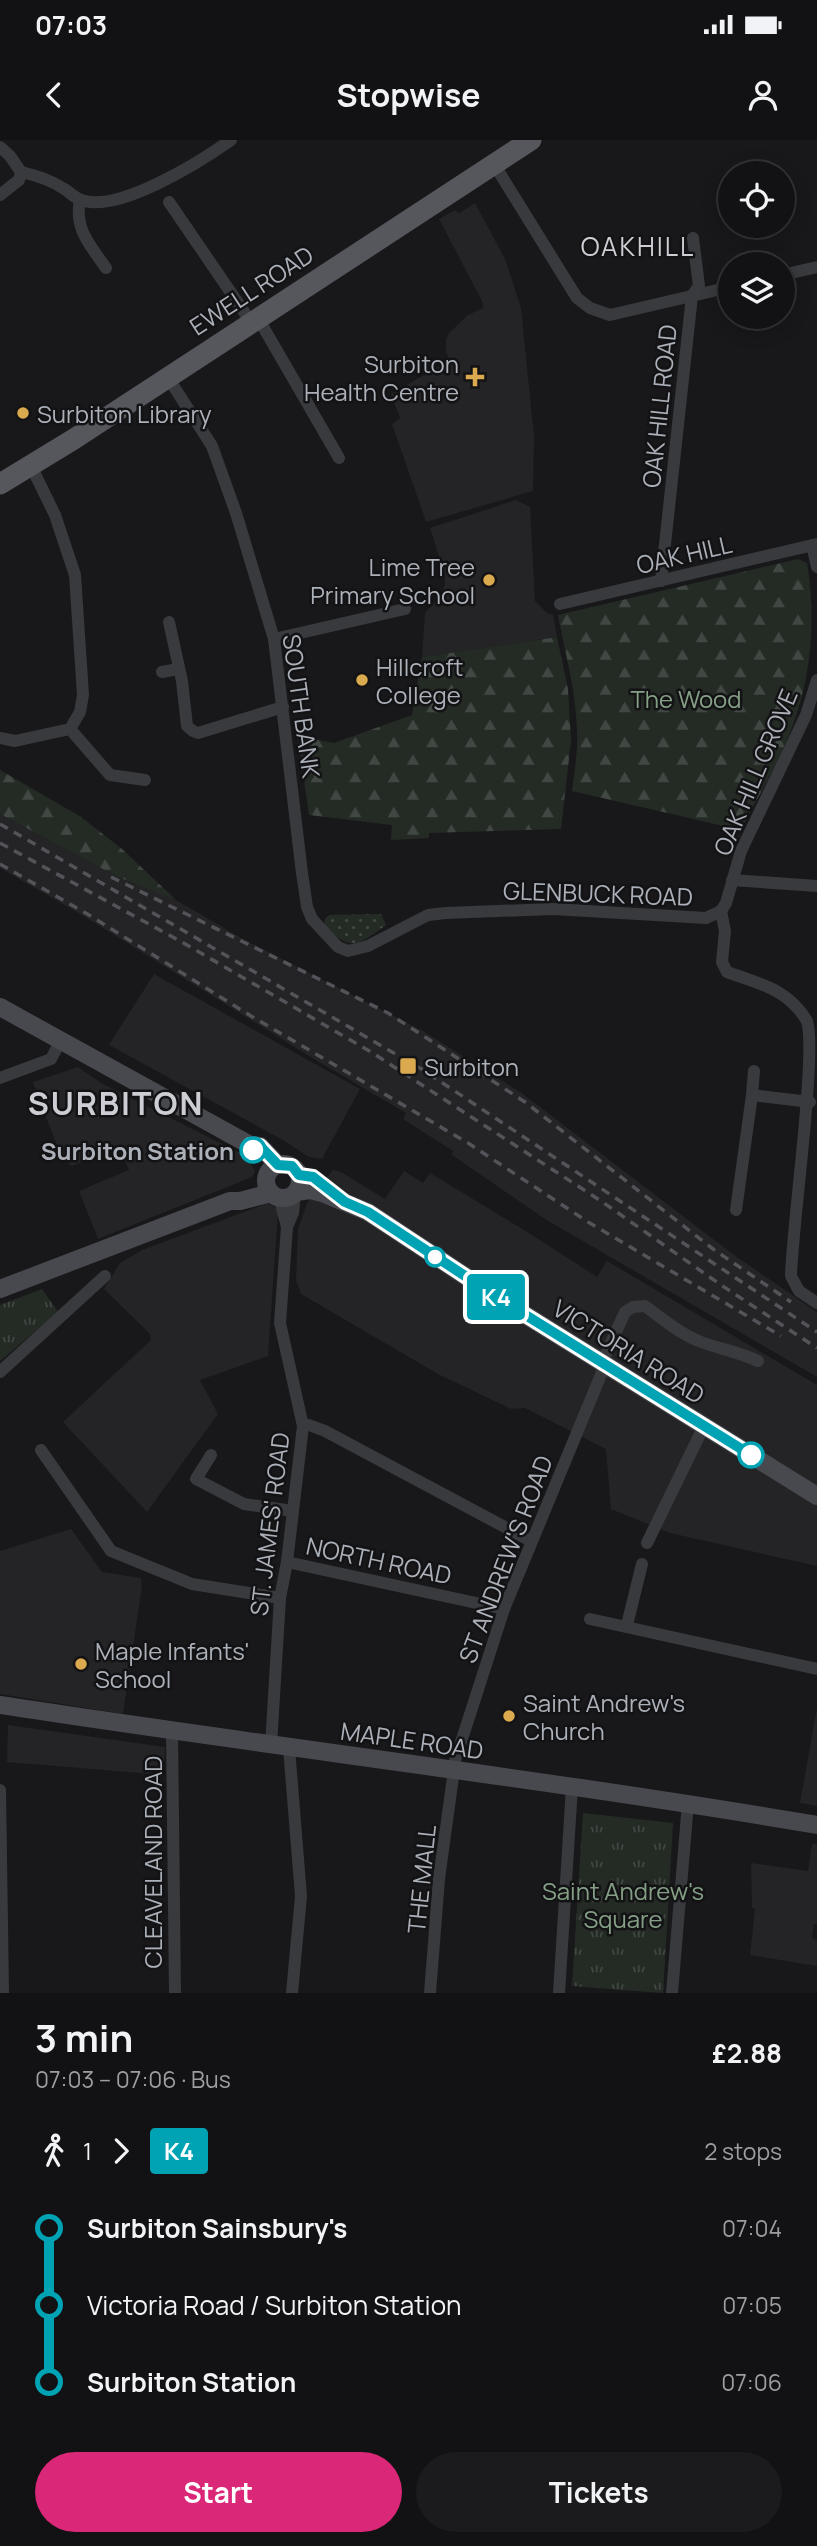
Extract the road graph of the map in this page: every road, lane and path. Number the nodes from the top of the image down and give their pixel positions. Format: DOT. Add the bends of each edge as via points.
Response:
graph roads {
  1 [pos="207,140"];
  2 [pos="231,140"];
  3 [pos="531,140"];
  4 [pos="0,147"];
  5 [pos="216,150"];
  6 [pos="494,164"];
  7 [pos="21,172"];
  8 [pos="0,195"];
  9 [pos="80,200"];
  10 [pos="169,202"];
  11 [pos="692,238"];
  12 [pos="817,267"];
  13 [pos="106,268"];
  14 [pos="795,272"];
  15 [pos="718,290"];
  16 [pos="692,296"];
  17 [pos="254,320"];
  18 [pos="167,376"];
  19 [pos="339,458"];
  20 [pos="31,466"];
  21 [pos="0,484"];
  22 [pos="815,545"];
  23 [pos="817,567"];
  24 [pos="661,580"];
  25 [pos="560,604"];
  26 [pos="405,609"];
  27 [pos="169,622"];
  28 [pos="274,639"];
  29 [pos="178,669"];
  30 [pos="162,672"];
  31 [pos="817,680"];
  32 [pos="283,707"];
  33 [pos="70,729"];
  34 [pos="0,738"];
  35 [pos="145,780"];
  36 [pos="732,880"];
  37 [pos="817,886"];
  38 [pos="721,911"];
  39 [pos="358,950"];
  40 [pos="0,1007"];
  41 [pos="61,1040"];
  42 [pos="754,1071"];
  43 [pos="0,1078"];
  44 [pos="752,1095"];
  45 [pos="810,1102"];
  46 [pos="282,1183"];
  47 [pos="736,1210"];
  48 [pos="105,1276"];
  49 [pos="0,1289"];
  50 [pos="817,1303"];
  51 [pos="758,1361"];
  52 [pos="604,1364"];
  53 [pos="0,1372"];
  54 [pos="303,1426"];
  55 [pos="704,1426"];
  56 [pos="41,1450"];
  57 [pos="211,1455"];
  58 [pos="817,1496"];
  59 [pos="293,1511"];
  60 [pos="531,1541"];
  61 [pos="647,1542"];
  62 [pos="287,1562"];
  63 [pos="642,1564"];
  64 [pos="280,1598"];
  65 [pos="504,1609"];
  66 [pos="590,1619"];
  67 [pos="627,1625"];
  68 [pos="817,1669"];
  69 [pos="0,1705"];
  70 [pos="172,1731"];
  71 [pos="271,1745"];
  72 [pos="289,1748"];
  73 [pos="452,1770"];
  74 [pos="572,1787"];
  75 [pos="0,1790"];
  76 [pos="688,1803"];
  77 [pos="817,1825"];
  78 [pos="3,1993"];
  79 [pos="175,1993"];
  80 [pos="292,1993"];
  81 [pos="430,1993"];
  82 [pos="559,1993"];
  83 [pos="672,1993"];
  1 -- 5 [label="street"];
  2 -- 5 [label="street"];
  3 -- 6 [label="main road, EWELL ROAD"];
  4 -- 7 [label="street"];
  5 -- 9 [label="street" via="131,196 102,203"];
  6 -- 16 [label="street" via="578,298 590,308 610,315"];
  6 -- 17 [label="main road, EWELL ROAD"];
  7 -- 8 [label="street" via="19,180"];
  7 -- 9 [label="street" via="45,178"];
  9 -- 13 [label="street" via="77,215 82,233"];
  10 -- 17 [label="street"];
  11 -- 16 [label="street, OAK HILL ROAD" via="699,286"];
  12 -- 14 [label="street"];
  15 -- 16 [label="street"];
  16 -- 24 [label="street, OAK HILL ROAD"];
  17 -- 18 [label="main road, EWELL ROAD"];
  17 -- 19 [label="street"];
  18 -- 20 [label="main road, EWELL ROAD"];
  18 -- 28 [label="street, SOUTH BANK" via="212,446"];
  20 -- 21 [label="main road, EWELL ROAD"];
  20 -- 33 [label="street" via="55,514 75,575 83,695"];
  22 -- 23 [label="street"];
  22 -- 24 [label="street, OAK HILL"];
  24 -- 25 [label="street, OAK HILL"];
  26 -- 28 [label="street"];
  27 -- 29 [label="street"];
  28 -- 32 [label="street, SOUTH BANK"];
  29 -- 30 [label="street"];
  29 -- 32 [label="street" via="187,726 192,731"];
  31 -- 36 [label="street, OAK HILL GROVE" via="806,715 741,851"];
  32 -- 39 [label="street, SOUTH BANK" via="307,907 338,947"];
  33 -- 34 [label="street" via="15,741"];
  33 -- 35 [label="street" via="110,775"];
  36 -- 37 [label="street"];
  36 -- 38 [label="street, OAK HILL GROVE"];
  38 -- 39 [label="street, GLENBUCK ROAD" via="706,918 553,909 446,913 428,915"];
  38 -- 45 [label="street, GLENBUCK ROAD" via="725,931 722,962 727,972 767,984 784,995 812,1030"];
  40 -- 41 [label="main road, VICTORIA ROAD"];
  41 -- 43 [label="street" via="51,1059"];
  41 -- 46 [label="main road, VICTORIA ROAD" via="250,1145 260,1146"];
  42 -- 44 [label="street"];
  44 -- 45 [label="street"];
  44 -- 47 [label="street" via="734,1189"];
  45 -- 50 [label="street, GLENBUCK ROAD" via="791,1276 799,1291"];
  46 -- 49 [label="main road"];
  46 -- 52 [label="main road, VICTORIA ROAD" via="313,1177 345,1202 368,1212"];
  46 -- 54 [label="street, ST. JAMES' ROAD" via="293,1213 286,1227 280,1322"];
  48 -- 53 [label="street"];
  51 -- 52 [label="street, ST ANDREW'S ROAD" via="698,1340 645,1306 625,1312"];
  52 -- 55 [label="main road, VICTORIA ROAD"];
  52 -- 60 [label="street, ST ANDREW'S ROAD"];
  54 -- 59 [label="street, ST. JAMES' ROAD"];
  54 -- 60 [label="street" via="325,1431"];
  55 -- 58 [label="main road, VICTORIA ROAD"];
  55 -- 61 [label="street"];
  56 -- 64 [label="street" via="111,1551 192,1584"];
  57 -- 59 [label="street" via="196,1479 244,1504"];
  59 -- 62 [label="street, ST. JAMES' ROAD"];
  60 -- 65 [label="street, ST ANDREW'S ROAD"];
  62 -- 64 [label="street, ST. JAMES' ROAD"];
  62 -- 65 [label="street, NORTH ROAD"];
  63 -- 67 [label="street"];
  64 -- 71 [label="street, ST. JAMES' ROAD"];
  65 -- 73 [label="street, ST ANDREW'S ROAD"];
  66 -- 67 [label="street"];
  67 -- 68 [label="street"];
  69 -- 70 [label="main road, MAPLE ROAD"];
  70 -- 71 [label="main road, MAPLE ROAD"];
  70 -- 79 [label="street, CLEAVELAND ROAD"];
  71 -- 72 [label="main road, MAPLE ROAD"];
  72 -- 73 [label="main road, MAPLE ROAD"];
  72 -- 80 [label="street" via="301,1896"];
  73 -- 74 [label="main road, MAPLE ROAD"];
  73 -- 81 [label="street, THE MALL"];
  74 -- 76 [label="main road, MAPLE ROAD"];
  74 -- 82 [label="street"];
  75 -- 78 [label="street"];
  76 -- 77 [label="main road, MAPLE ROAD"];
  76 -- 83 [label="street"];
}
